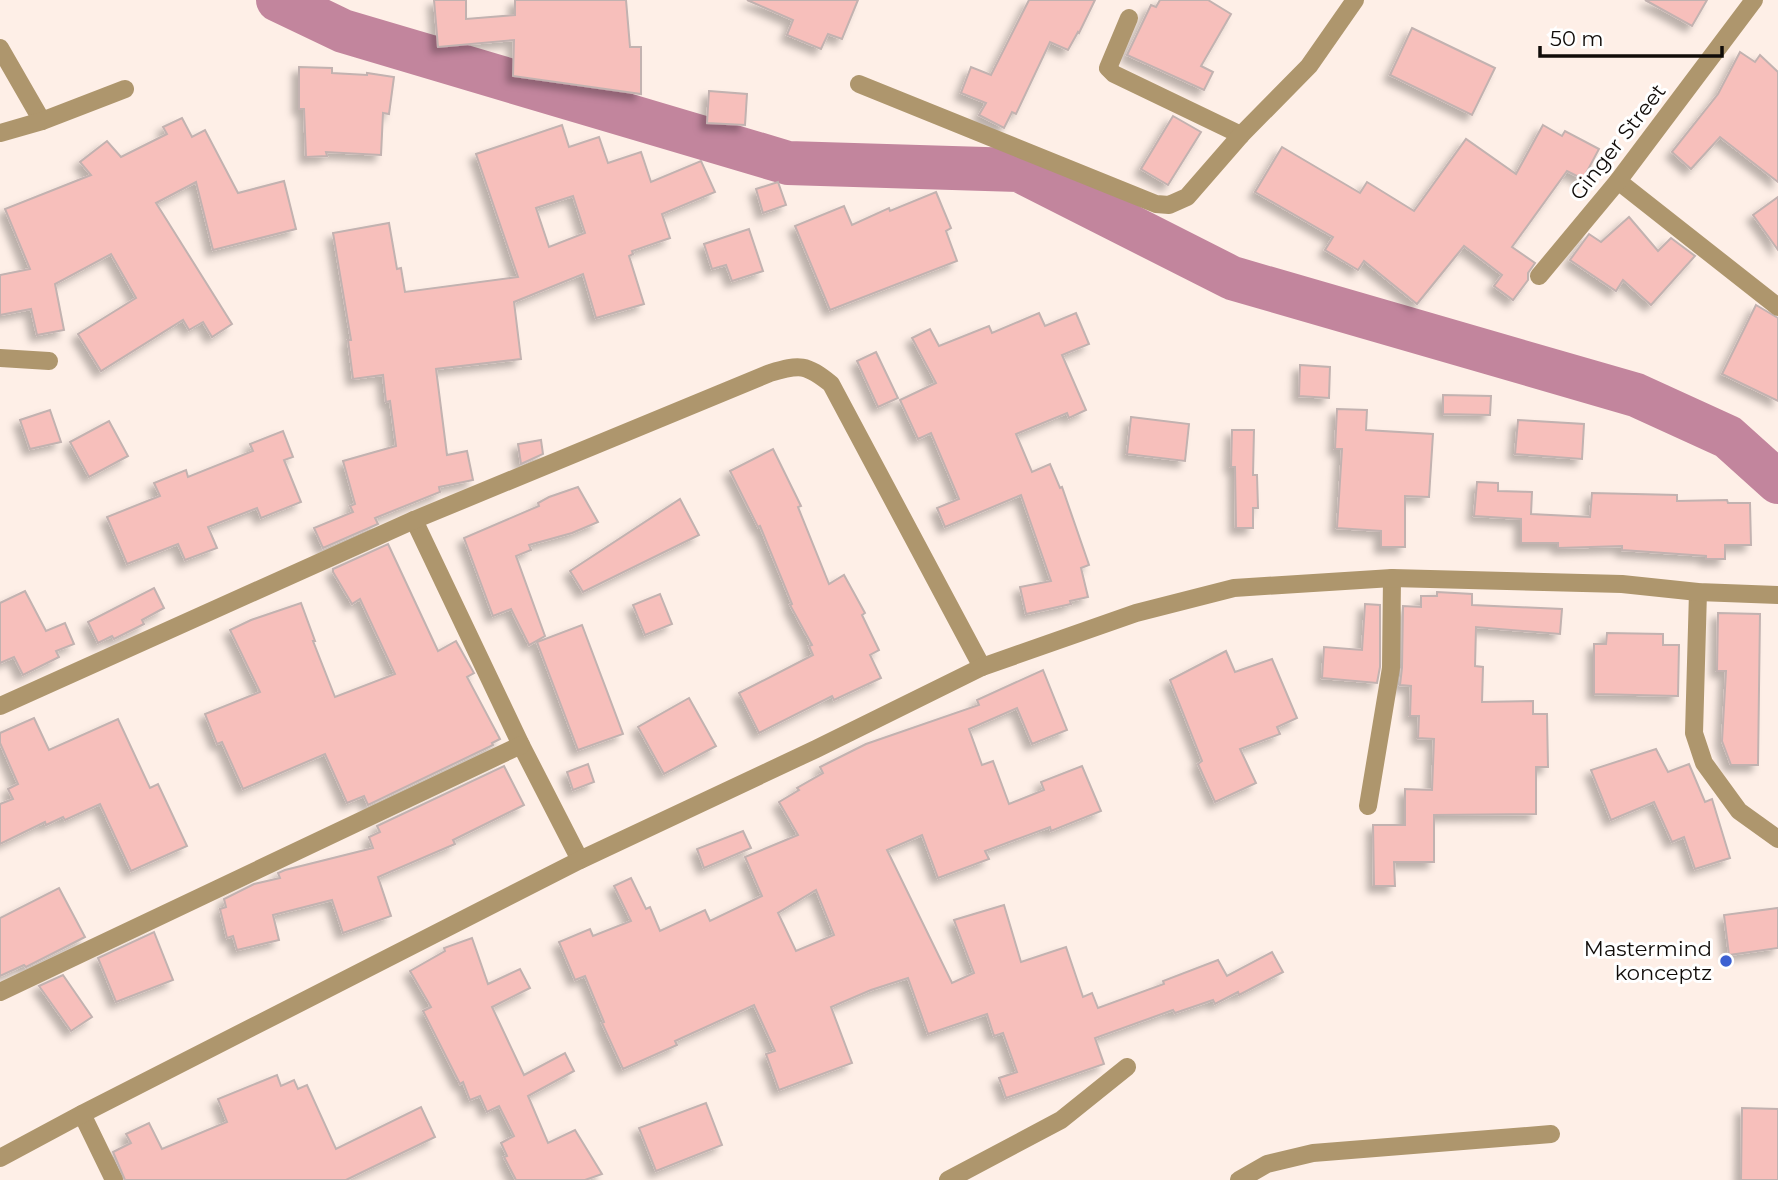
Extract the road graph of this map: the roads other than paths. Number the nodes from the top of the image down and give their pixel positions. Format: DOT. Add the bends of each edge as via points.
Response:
graph roads {
  1 [pos="1355,0"];
  2 [pos="1754,0"];
  3 [pos="1129,19"];
  4 [pos="0,48"];
  5 [pos="859,84"];
  6 [pos="125,89"];
  7 [pos="42,121"];
  8 [pos="0,133"];
  9 [pos="1241,135"];
  10 [pos="1618,181"];
  11 [pos="1539,276"];
  12 [pos="1778,307"];
  13 [pos="0,358"];
  14 [pos="49,361"];
  15 [pos="414,520"];
  16 [pos="1392,578"];
  17 [pos="1698,592"];
  18 [pos="1778,595"];
  19 [pos="982,667"];
  20 [pos="0,706"];
  21 [pos="521,745"];
  22 [pos="1368,806"];
  23 [pos="1778,839"];
  24 [pos="580,860"];
  25 [pos="0,992"];
  26 [pos="1128,1067"];
  27 [pos="82,1114"];
  28 [pos="1551,1134"];
  29 [pos="0,1158"];
  30 [pos="114,1180"];
  31 [pos="948,1180"];
  32 [pos="1240,1180"];
  1 -- 9 [label="street" via="1309,66"];
  2 -- 10 [label="street, Ginger Street"];
  3 -- 9 [label="street" via="1108,68"];
  4 -- 7 [label="street"];
  5 -- 9 [label="street" via="1156,204 1168,205 1187,197"];
  6 -- 7 [label="street"];
  7 -- 8 [label="street"];
  10 -- 11 [label="street, Ginger Street"];
  10 -- 12 [label="street"];
  13 -- 14 [label="street"];
  15 -- 19 [label="street" via="770,373 794,366 814,370 831,384"];
  15 -- 20 [label="street"];
  15 -- 21 [label="street"];
  16 -- 17 [label="street" via="1622,584"];
  16 -- 19 [label="street" via="1234,588 1136,613"];
  16 -- 22 [label="street" via="1391,668"];
  17 -- 18 [label="street"];
  17 -- 23 [label="street" via="1694,733 1704,763 1739,811"];
  19 -- 24 [label="street"];
  21 -- 24 [label="street"];
  21 -- 25 [label="street"];
  24 -- 27 [label="street"];
  26 -- 31 [label="street" via="1061,1120"];
  27 -- 29 [label="street"];
  27 -- 30 [label="street"];
  28 -- 32 [label="street" via="1313,1153 1267,1164"];
}
